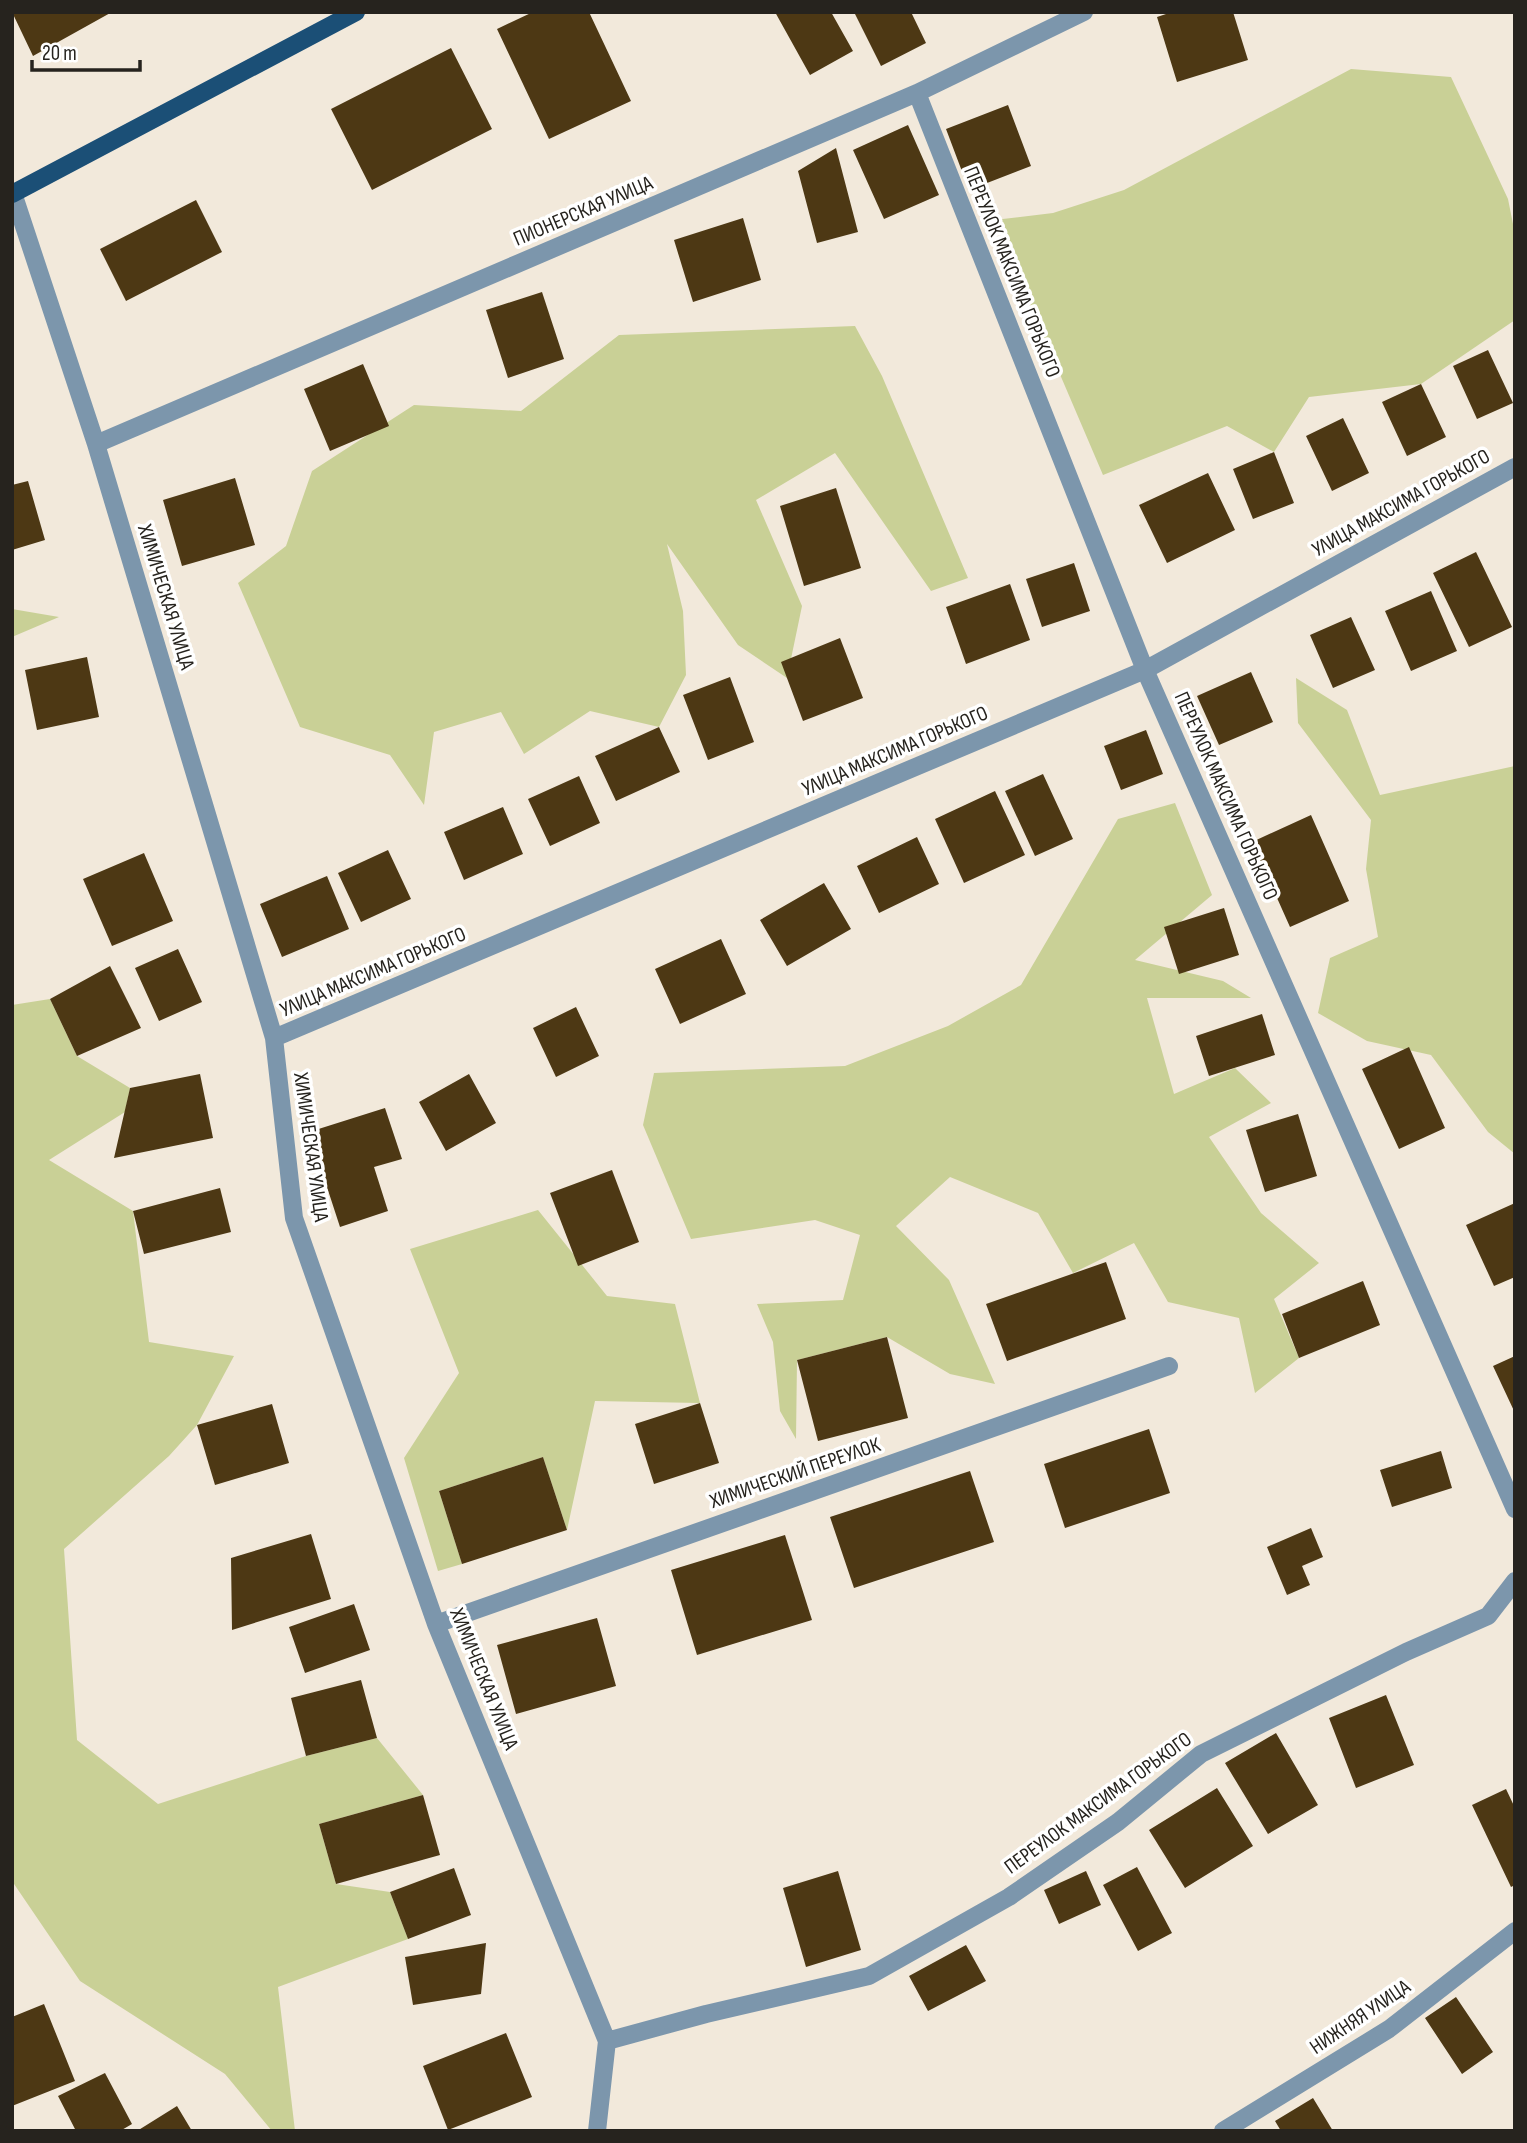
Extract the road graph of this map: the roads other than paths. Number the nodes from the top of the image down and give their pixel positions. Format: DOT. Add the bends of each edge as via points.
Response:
graph roads {
  1 [pos="356,12"];
  2 [pos="1084,12"];
  3 [pos="916,93"];
  4 [pos="13,194"];
  5 [pos="96,444"];
  6 [pos="1515,467"];
  7 [pos="1146,670"];
  8 [pos="274,1038"];
  9 [pos="1169,1366"];
  10 [pos="1515,1509"];
  11 [pos="1515,1581"];
  12 [pos="436,1624"];
  13 [pos="1515,1931"];
  14 [pos="607,2041"];
  15 [pos="597,2131"];
  16 [pos="1223,2131"];
  1 -- 4 [label="main road"];
  2 -- 3 [label="street, ПИОНЕРСКАЯ УЛИЦА"];
  3 -- 5 [label="street, ПИОНЕРСКАЯ УЛИЦА"];
  3 -- 7 [label="street, ПЕРЕУЛОК МАКСИМА ГОРЬКОГО"];
  4 -- 5 [label="street, ХИМИЧЕСКАЯ УЛИЦА"];
  5 -- 8 [label="street, ХИМИЧЕСКАЯ УЛИЦА"];
  6 -- 7 [label="street, УЛИЦА МАКСИМА ГОРЬКОГО"];
  7 -- 8 [label="street, УЛИЦА МАКСИМА ГОРЬКОГО"];
  7 -- 10 [label="street, ПЕРЕУЛОК МАКСИМА ГОРЬКОГО"];
  8 -- 12 [label="street, ХИМИЧЕСКАЯ УЛИЦА" via="294,1218"];
  9 -- 12 [label="street, ХИМИЧЕСКИЙ ПЕРЕУЛОК"];
  11 -- 14 [label="street, ПЕРЕУЛОК МАКСИМА ГОРЬКОГО" via="1488,1616 1406,1651 1201,1754 1118,1822 1009,1897 869,1976"];
  12 -- 14 [label="street, ХИМИЧЕСКАЯ УЛИЦА"];
  13 -- 16 [label="street, НИЖНЯЯ УЛИЦА" via="1389,2029"];
  14 -- 15 [label="street, ХИМИЧЕСКАЯ УЛИЦА"];
}
